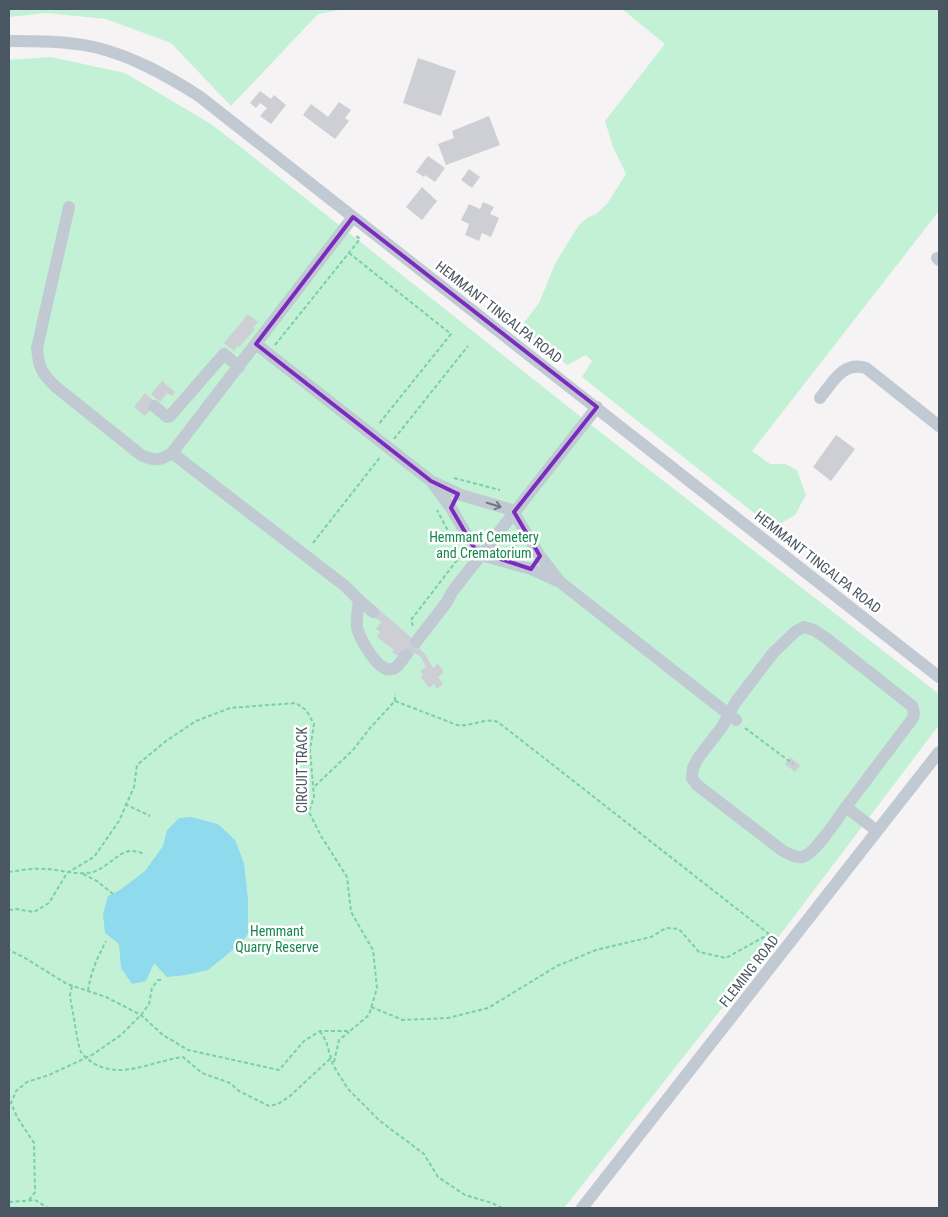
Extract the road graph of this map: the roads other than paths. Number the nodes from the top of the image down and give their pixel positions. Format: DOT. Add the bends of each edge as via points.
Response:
graph roads {
  1 [pos="9,41"];
  2 [pos="69,207"];
  3 [pos="349,222"];
  4 [pos="256,344"];
  5 [pos="239,367"];
  6 [pos="820,398"];
  7 [pos="154,406"];
  8 [pos="596,407"];
  9 [pos="939,426"];
  10 [pos="172,453"];
  11 [pos="431,481"];
  12 [pos="461,495"];
  13 [pos="451,508"];
  14 [pos="514,513"];
  15 [pos="481,555"];
  16 [pos="540,556"];
  17 [pos="531,569"];
  18 [pos="560,582"];
  19 [pos="359,600"];
  20 [pos="373,612"];
  21 [pos="419,638"];
  22 [pos="406,655"];
  23 [pos="939,677"];
  24 [pos="732,718"];
  25 [pos="939,752"];
  26 [pos="846,807"];
  27 [pos="877,832"];
  28 [pos="582,1208"];
  1 -- 3 [label="street, HEMMANT TINGALPA ROAD" via="49,41 94,48 136,60 199,96"];
  2 -- 10 [label="street" via="37,348 38,365 56,387 141,455 154,461"];
  3 -- 4 [label="street"];
  3 -- 8 [label="street, HEMMANT TINGALPA ROAD"];
  4 -- 5 [label="street"];
  4 -- 11 [label="street"];
  5 -- 7 [label="street" via="224,354 170,416"];
  5 -- 10 [label="street"];
  6 -- 9 [label="street" via="846,368 857,365 866,368"];
  8 -- 14 [label="street"];
  8 -- 23 [label="street, HEMMANT TINGALPA ROAD"];
  10 -- 19 [label="street"];
  11 -- 12 [label="street"];
  11 -- 13 [label="street"];
  12 -- 13 [label="street"];
  12 -- 14 [label="street, one-way"];
  13 -- 15 [label="street"];
  14 -- 15 [label="street"];
  14 -- 16 [label="street"];
  15 -- 17 [label="street"];
  15 -- 21 [label="street"];
  16 -- 17 [label="street"];
  16 -- 18 [label="street"];
  17 -- 18 [label="street"];
  18 -- 24 [label="street"];
  19 -- 20 [label="street"];
  19 -- 22 [label="street" via="357,626 377,663 392,670"];
  24 -- 26 [label="street" via="698,758 692,778 697,785 793,856 802,857 811,852"];
  24 -- 26 [label="street" via="735,703 773,653 796,631 804,628 814,630 826,638 912,706 914,713"];
  25 -- 27 [label="street, FLEMING ROAD"];
  26 -- 27 [label="street"];
  27 -- 28 [label="street, FLEMING ROAD"];
}
